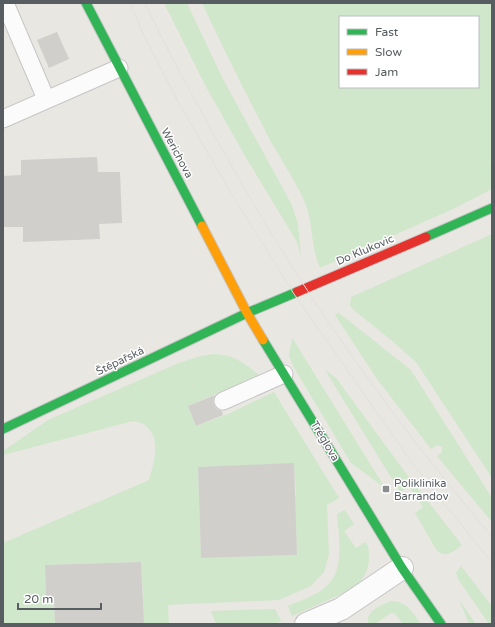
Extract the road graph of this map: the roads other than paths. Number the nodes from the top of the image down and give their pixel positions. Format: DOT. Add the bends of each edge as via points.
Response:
graph roads {
  1 [pos="5,3"];
  2 [pos="86,3"];
  3 [pos="119,68"];
  4 [pos="46,99"];
  5 [pos="3,119"];
  6 [pos="492,208"];
  7 [pos="247,313"];
  8 [pos="284,374"];
  9 [pos="223,401"];
  10 [pos="3,428"];
  11 [pos="402,568"];
  12 [pos="346,617"];
  13 [pos="306,624"];
  14 [pos="441,624"];
  1 -- 4 [label="lane"];
  2 -- 3 [label="street, Werichova"];
  3 -- 4 [label="lane"];
  3 -- 7 [label="street, Werichova"];
  4 -- 5 [label="lane"];
  6 -- 7 [label="street, Do Klukovic"];
  7 -- 8 [label="street, Tréglova"];
  7 -- 10 [label="street, Štěpařská"];
  8 -- 9 [label="lane"];
  8 -- 11 [label="street, Tréglova"];
  11 -- 12 [label="street"];
  11 -- 14 [label="street, Tréglova"];
  12 -- 13 [label="street"];
}
